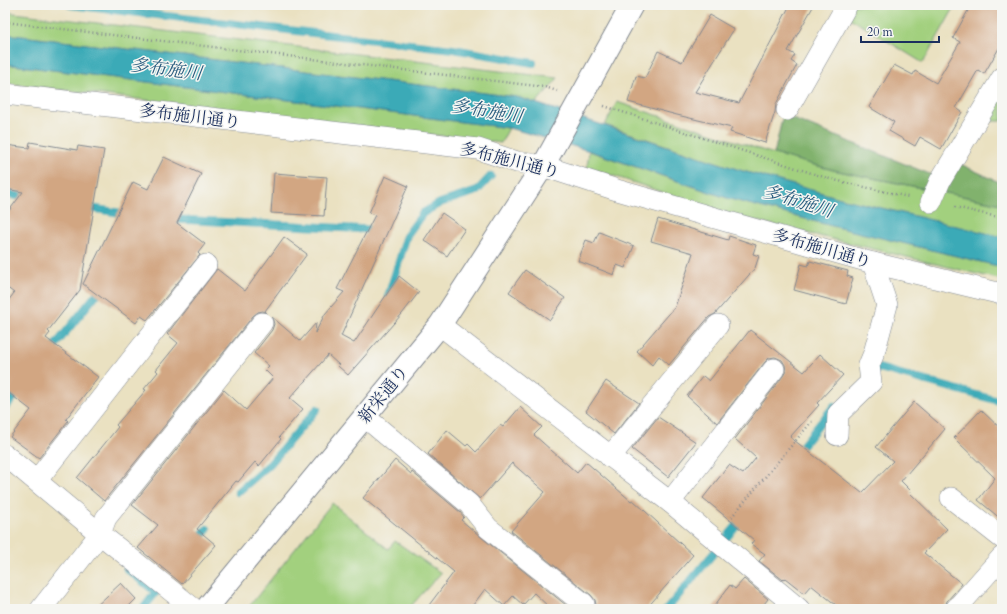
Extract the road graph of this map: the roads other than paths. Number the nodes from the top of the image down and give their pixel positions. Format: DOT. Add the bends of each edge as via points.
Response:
graph roads {
  1 [pos="632,5"];
  2 [pos="847,5"];
  3 [pos="1002,78"];
  4 [pos="5,94"];
  5 [pos="787,110"];
  6 [pos="542,166"];
  7 [pos="931,202"];
  8 [pos="873,263"];
  9 [pos="206,265"];
  10 [pos="1002,294"];
  11 [pos="262,322"];
  12 [pos="440,325"];
  13 [pos="718,325"];
  14 [pos="774,369"];
  15 [pos="365,417"];
  16 [pos="837,435"];
  17 [pos="5,454"];
  18 [pos="610,457"];
  19 [pos="37,480"];
  20 [pos="951,498"];
  21 [pos="670,502"];
  22 [pos="100,534"];
  23 [pos="1002,538"];
  24 [pos="1002,557"];
  25 [pos="584,604"];
  26 [pos="789,606"];
  27 [pos="41,609"];
  28 [pos="194,609"];
  29 [pos="206,609"];
  30 [pos="956,609"];
  1 -- 6 [label="street, 新栄通り"];
  2 -- 5 [label="street"];
  3 -- 7 [label="street" via="940,181"];
  4 -- 6 [label="street, 多布施川通り" via="478,149 518,162"];
  6 -- 8 [label="street, 多布施川通り" via="616,190"];
  6 -- 12 [label="street, 新栄通り"];
  8 -- 10 [label="street, 多布施川通り"];
  8 -- 16 [label="street" via="887,305 869,366 871,382 838,414"];
  9 -- 19 [label="street"];
  11 -- 22 [label="street" via="106,518"];
  12 -- 15 [label="street, 新栄通り"];
  12 -- 18 [label="street"];
  13 -- 18 [label="street"];
  14 -- 21 [label="street"];
  15 -- 25 [label="street" via="469,504 488,528"];
  15 -- 29 [label="street, 新栄通り"];
  17 -- 19 [label="street"];
  18 -- 21 [label="street"];
  19 -- 22 [label="street"];
  20 -- 23 [label="street"];
  21 -- 26 [label="street" via="720,543"];
  22 -- 27 [label="street"];
  22 -- 28 [label="street"];
  24 -- 30 [label="street"];
}
